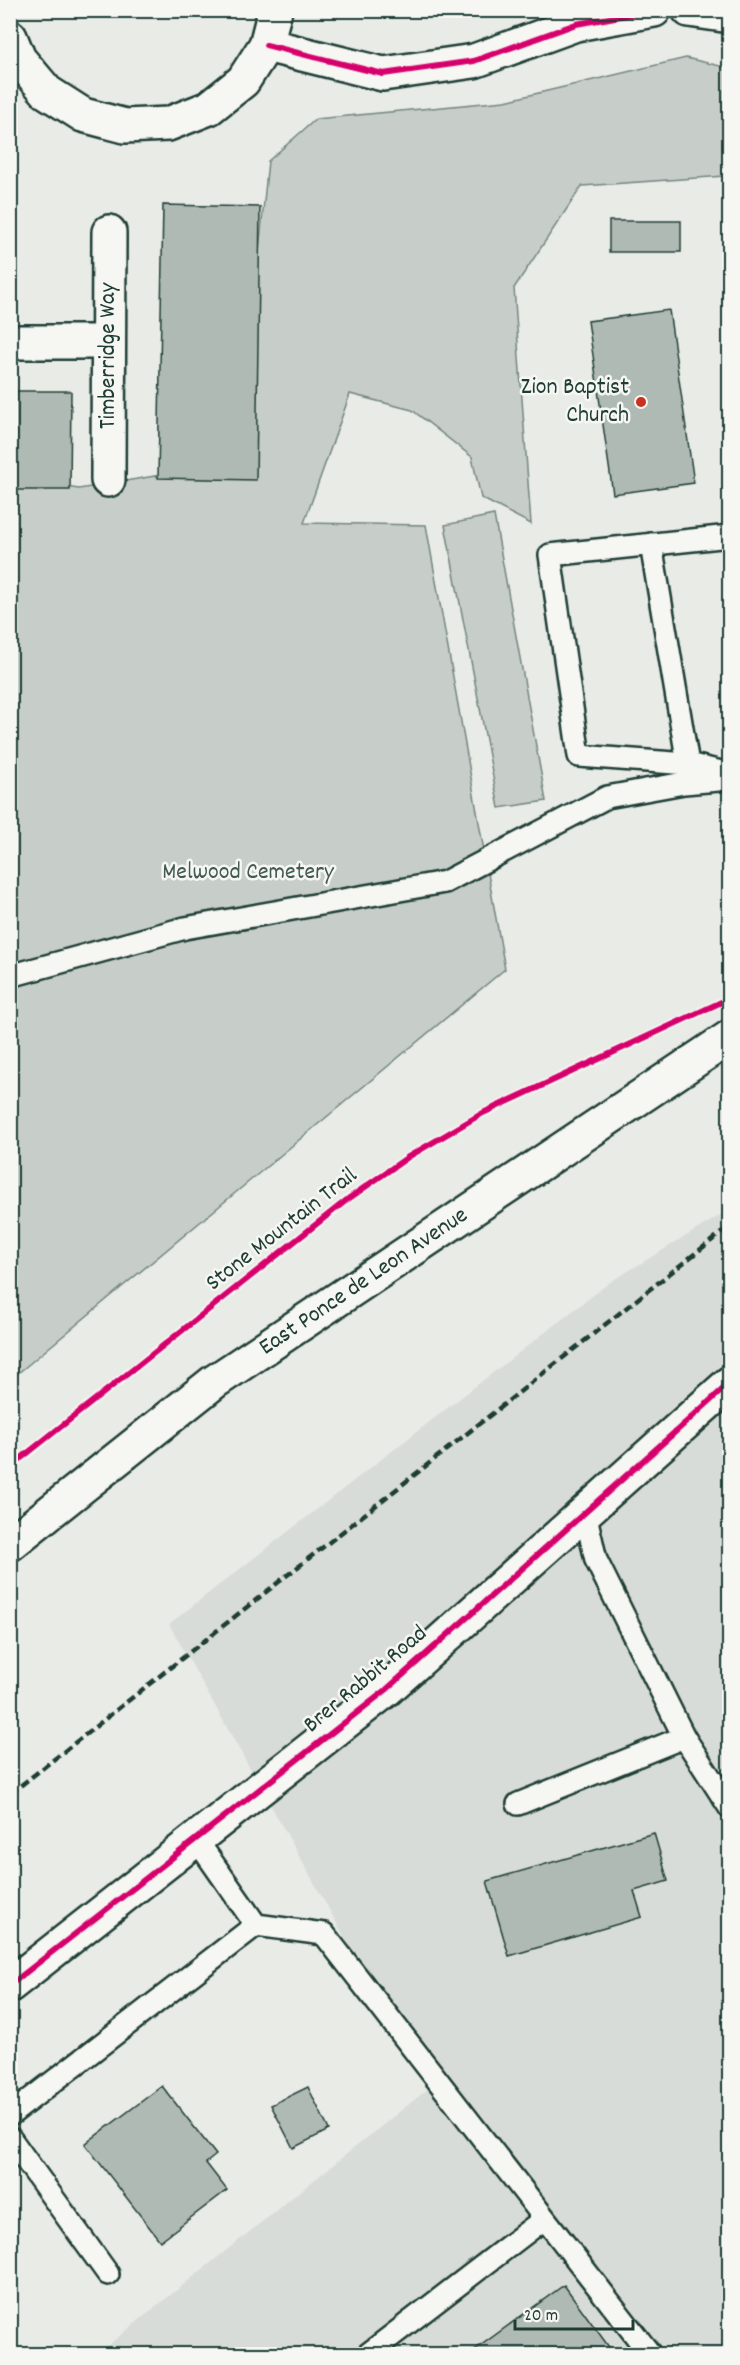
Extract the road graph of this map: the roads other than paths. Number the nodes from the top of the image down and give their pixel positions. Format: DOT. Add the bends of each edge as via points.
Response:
graph roads {
  1 [pos="275,10"];
  2 [pos="654,10"];
  3 [pos="689,10"];
  4 [pos="729,16"];
  5 [pos="10,37"];
  6 [pos="266,45"];
  7 [pos="109,232"];
  8 [pos="10,342"];
  9 [pos="108,342"];
  10 [pos="108,480"];
  11 [pos="729,536"];
  12 [pos="651,544"];
  13 [pos="688,764"];
  14 [pos="729,774"];
  15 [pos="729,779"];
  16 [pos="10,976"];
  17 [pos="729,1037"];
  18 [pos="729,1383"];
  19 [pos="585,1512"];
  20 [pos="10,1544"];
  21 [pos="684,1737"];
  22 [pos="518,1804"];
  23 [pos="729,1808"];
  24 [pos="196,1839"];
  25 [pos="256,1925"];
  26 [pos="10,1985"];
  27 [pos="10,2115"];
  28 [pos="10,2138"];
  29 [pos="544,2219"];
  30 [pos="108,2274"];
  31 [pos="368,2355"];
  32 [pos="650,2355"];
  1 -- 6 [label="street"];
  2 -- 6 [label="street" via="576,24 474,61 383,74"];
  3 -- 4 [label="street"];
  5 -- 6 [label="street" via="19,58 47,92 83,115 125,126 168,124 209,108 243,81"];
  7 -- 9 [label="street, Timberridge Way"];
  8 -- 9 [label="street"];
  9 -- 10 [label="street, Timberridge Way"];
  11 -- 12 [label="lane"];
  12 -- 13 [label="lane"];
  12 -- 13 [label="lane" via="550,555 579,756"];
  13 -- 14 [label="lane"];
  15 -- 16 [label="lane" via="607,797 445,882 185,928"];
  17 -- 20 [label="street, East Ponce de Leon Avenue" via="214,1382"];
  18 -- 19 [label="street, Brer Rabbit Road"];
  19 -- 21 [label="lane" via="596,1560"];
  19 -- 24 [label="street, Brer Rabbit Road" via="386,1690"];
  21 -- 22 [label="lane"];
  21 -- 23 [label="lane"];
  24 -- 25 [label="lane"];
  24 -- 26 [label="street, Brer Rabbit Road"];
  25 -- 27 [label="lane"];
  25 -- 29 [label="lane" via="324,1934"];
  28 -- 30 [label="lane"];
  29 -- 31 [label="lane"];
  29 -- 32 [label="lane"];
}
